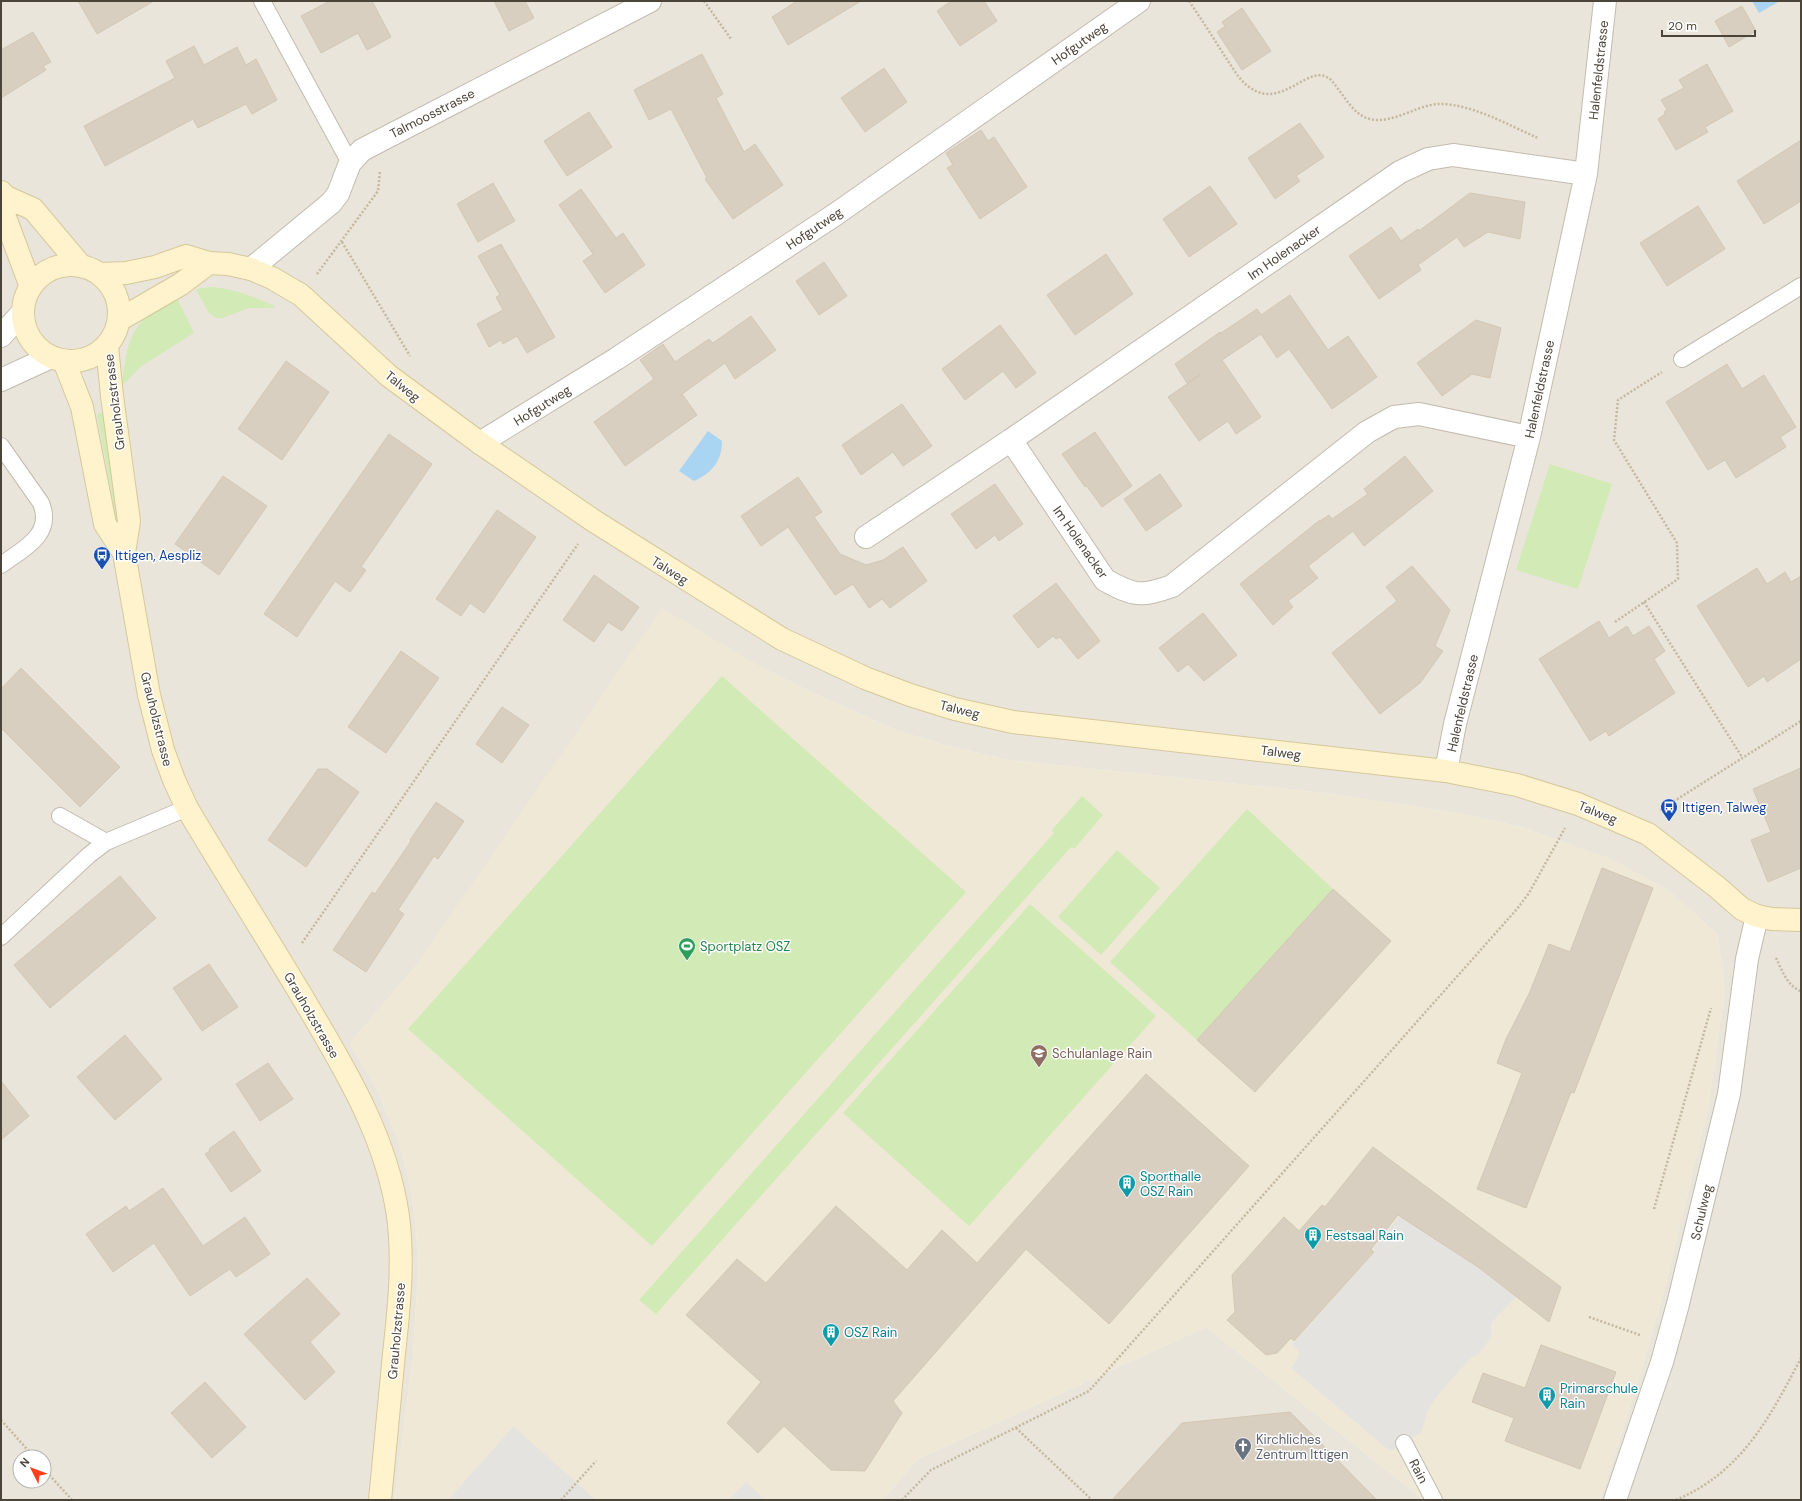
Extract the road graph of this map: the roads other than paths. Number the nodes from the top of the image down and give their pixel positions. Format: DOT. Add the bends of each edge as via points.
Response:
graph roads {
  1 [pos="262,1"];
  2 [pos="650,1"];
  3 [pos="1139,1"];
  4 [pos="1605,1"];
  5 [pos="350,163"];
  6 [pos="1586,174"];
  7 [pos="3,195"];
  8 [pos="209,263"];
  9 [pos="251,269"];
  10 [pos="90,270"];
  11 [pos="31,286"];
  12 [pos="1801,286"];
  13 [pos="23,312"];
  14 [pos="119,320"];
  15 [pos="1,336"];
  16 [pos="107,346"];
  17 [pos="58,359"];
  18 [pos="1682,359"];
  19 [pos="1,380"];
  20 [pos="1529,437"];
  21 [pos="1011,440"];
  22 [pos="480,443"];
  23 [pos="1,446"];
  24 [pos="866,537"];
  25 [pos="124,553"];
  26 [pos="1,565"];
  27 [pos="1446,771"];
  28 [pos="187,808"];
  29 [pos="60,816"];
  30 [pos="106,842"];
  31 [pos="1757,916"];
  32 [pos="1801,920"];
  33 [pos="1,937"];
  34 [pos="1404,1443"];
  35 [pos="380,1500"];
  36 [pos="1434,1500"];
  37 [pos="1614,1500"];
  1 -- 5 [label="lane"];
  2 -- 5 [label="street, Talmoosstrasse" via="379,140 362,150"];
  3 -- 22 [label="street, Hofgutweg" via="836,214 616,359"];
  4 -- 6 [label="street, Halenfeldstrasse"];
  5 -- 9 [label="street, Talmoosstrasse" via="338,194 331,203"];
  6 -- 20 [label="street, Halenfeldstrasse"];
  6 -- 21 [label="street, Im Holenacker" via="1453,155 1428,159 1400,172"];
  7 -- 10 [label="street" via="33,208"];
  7 -- 11 [label="street" via="3,212"];
  8 -- 9 [label="street, Talweg"];
  8 -- 10 [label="street, Talweg" via="186,256 155,267 126,273"];
  8 -- 14 [label="street" via="182,284"];
  9 -- 22 [label="street, Talweg" via="300,295 389,376"];
  10 -- 11 [label="street" via="62,266 45,273"];
  10 -- 14 [label="street" via="113,290"];
  11 -- 13 [label="street" via="25,298"];
  12 -- 18 [label="lane"];
  13 -- 15 [label="street"];
  13 -- 17 [label="street" via="24,323 33,343"];
  14 -- 16 [label="street" via="115,334"];
  16 -- 17 [label="street" via="95,355 80,360"];
  16 -- 25 [label="street, Grauholzstrasse" via="129,521"];
  17 -- 19 [label="street"];
  17 -- 25 [label="street, Grauholzstrasse" via="82,407 105,524"];
  20 -- 21 [label="street, Im Holenacker" via="1419,414 1394,417 1367,432 1172,586 1139,594 1105,580"];
  20 -- 27 [label="street, Halenfeldstrasse" via="1455,724"];
  21 -- 24 [label="street, Im Holenacker"];
  22 -- 27 [label="street, Talweg" via="594,521 782,639 865,678 910,695 1013,722"];
  23 -- 26 [label="lane" via="44,511 40,534"];
  25 -- 28 [label="street, Grauholzstrasse" via="154,716 163,750"];
  27 -- 31 [label="street, Talweg" via="1516,784 1578,804 1648,834 1742,909"];
  28 -- 30 [label="lane"];
  28 -- 35 [label="street, Grauholzstrasse" via="285,968 360,1099 390,1176 398,1216 401,1257 400,1299"];
  29 -- 30 [label="lane"];
  30 -- 33 [label="lane" via="89,854"];
  31 -- 32 [label="street, Talweg"];
  31 -- 37 [label="street, Schulweg" via="1747,959 1729,1094 1678,1304 1662,1362"];
  34 -- 36 [label="lane, Rain"];
}
